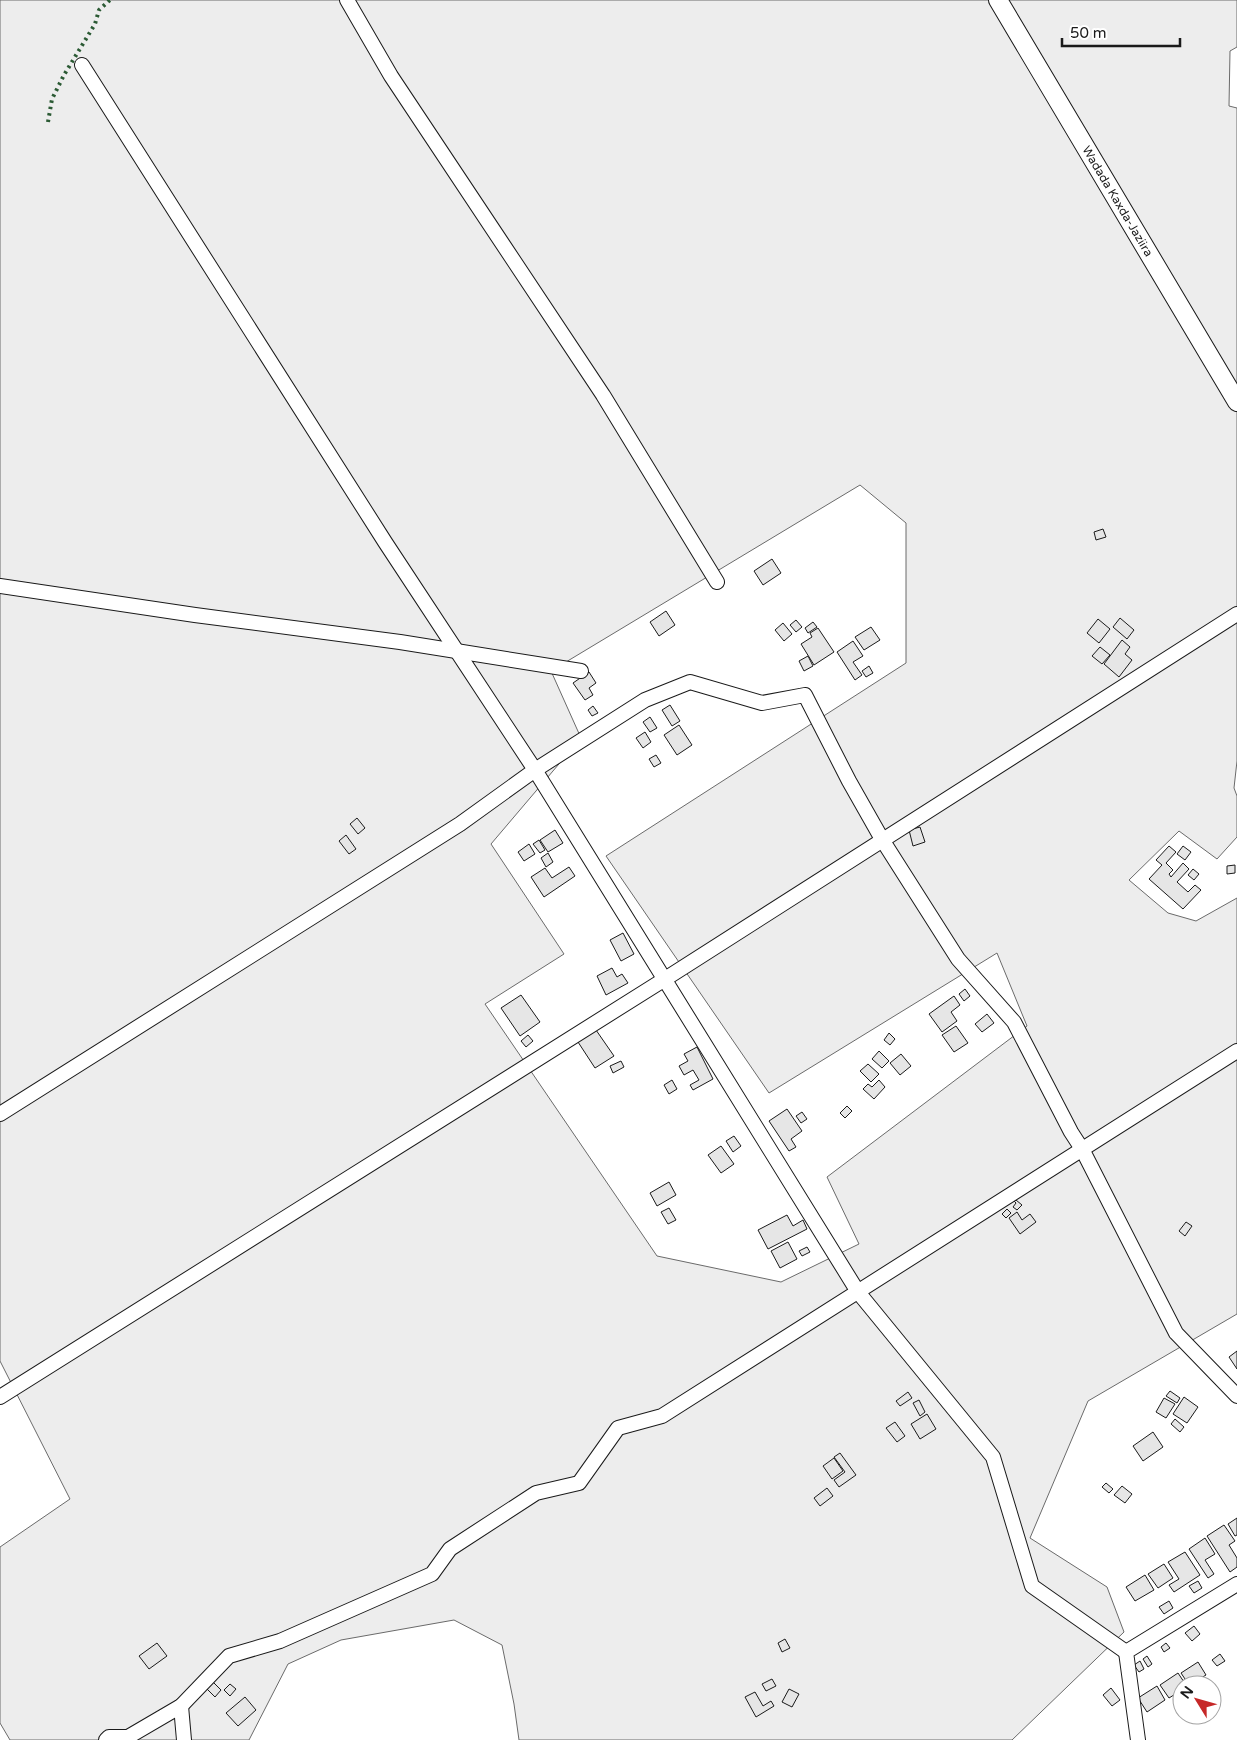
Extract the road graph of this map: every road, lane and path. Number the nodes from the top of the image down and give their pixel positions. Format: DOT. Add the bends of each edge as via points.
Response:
graph roads {
  1 [pos="347,0"];
  2 [pos="998,0"];
  3 [pos="82,65"];
  4 [pos="1237,402"];
  5 [pos="717,582"];
  6 [pos="0,586"];
  7 [pos="1237,614"];
  8 [pos="457,651"];
  9 [pos="581,671"];
  10 [pos="795,683"];
  11 [pos="805,695"];
  12 [pos="536,770"];
  13 [pos="883,840"];
  14 [pos="665,979"];
  15 [pos="1237,1051"];
  16 [pos="0,1114"];
  17 [pos="1082,1150"];
  18 [pos="858,1292"];
  19 [pos="1237,1396"];
  20 [pos="0,1397"];
  21 [pos="1237,1584"];
  22 [pos="1126,1652"];
  23 [pos="181,1706"];
  24 [pos="106,1740"];
  25 [pos="184,1740"];
  26 [pos="1138,1740"];
  1 -- 5 [label="street" via="391,76 603,395"];
  2 -- 4 [label="street, Wadada Kaxda-Jaziira"];
  3 -- 8 [label="street"];
  6 -- 8 [label="street"];
  7 -- 13 [label="street"];
  8 -- 9 [label="street"];
  8 -- 12 [label="street"];
  10 -- 11 [label="street"];
  11 -- 12 [label="street" via="762,703 690,682 645,700"];
  11 -- 13 [label="street"];
  12 -- 14 [label="street"];
  12 -- 16 [label="street" via="460,824"];
  13 -- 14 [label="street"];
  13 -- 17 [label="street" via="958,959 1014,1022"];
  14 -- 18 [label="street"];
  14 -- 20 [label="street"];
  15 -- 17 [label="street"];
  17 -- 18 [label="street"];
  17 -- 19 [label="street" via="1176,1333"];
  18 -- 22 [label="street" via="993,1457 1032,1586"];
  18 -- 23 [label="street" via="662,1416 618,1428 579,1483 536,1493 450,1550 432,1574 280,1641 229,1656"];
  21 -- 22 [label="street"];
  22 -- 26 [label="street"];
  23 -- 24 [label="street" via="128,1737 109,1737"];
  23 -- 25 [label="street"];
}
